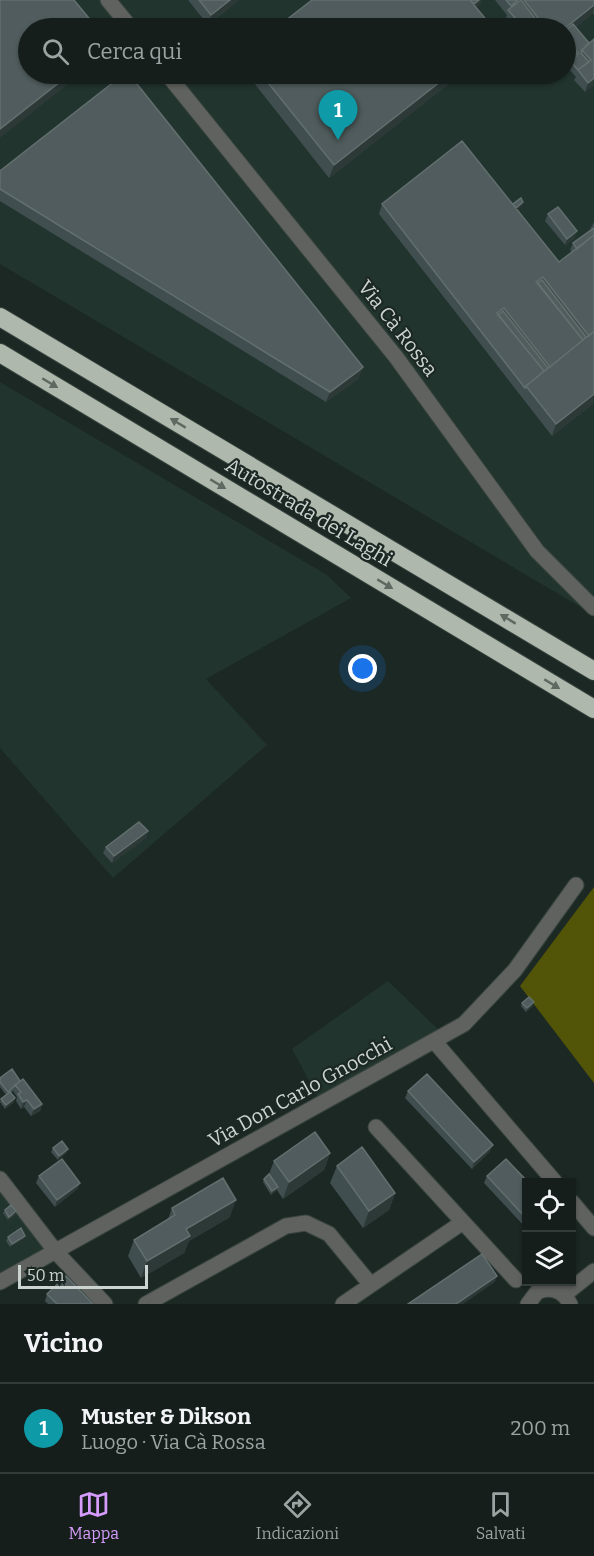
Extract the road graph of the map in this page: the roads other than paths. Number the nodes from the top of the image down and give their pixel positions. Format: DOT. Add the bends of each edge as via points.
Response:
graph roads {
  1 [pos="108,0"];
  2 [pos="123,18"];
  3 [pos="175,84"];
  4 [pos="0,317"];
  5 [pos="0,353"];
  6 [pos="594,608"];
  7 [pos="594,671"];
  8 [pos="594,709"];
  9 [pos="576,885"];
  10 [pos="434,1041"];
  11 [pos="376,1127"];
  12 [pos="552,1178"];
  13 [pos="0,1179"];
  14 [pos="576,1207"];
  15 [pos="463,1222"];
  16 [pos="594,1228"];
  17 [pos="56,1252"];
  18 [pos="594,1271"];
  19 [pos="516,1280"];
  20 [pos="0,1282"];
  21 [pos="371,1285"];
  22 [pos="567,1299"];
  23 [pos="105,1304"];
  24 [pos="146,1304"];
  25 [pos="344,1304"];
  26 [pos="528,1304"];
  1 -- 2 [label="street"];
  3 -- 6 [label="street, Via Cà Rossa" via="396,357 537,551"];
  7 -- 4 [label="highway, Autostrada dei Laghi, one-way"];
  5 -- 8 [label="highway, Autostrada dei Laghi, one-way"];
  9 -- 10 [label="street, Via Don Carlo Gnocchi" via="515,970 464,1024"];
  10 -- 12 [label="street"];
  10 -- 17 [label="street, Via Don Carlo Gnocchi"];
  11 -- 15 [label="street"];
  13 -- 17 [label="street"];
  14 -- 16 [label="street"];
  15 -- 19 [label="street"];
  15 -- 21 [label="street"];
  17 -- 20 [label="street, Via Don Carlo Gnocchi"];
  17 -- 23 [label="street"];
  18 -- 22 [label="street"];
  21 -- 24 [label="street" via="329,1234 306,1223 286,1226"];
  21 -- 25 [label="street"];
  22 -- 26 [label="street" via="551,1288 531,1297"];
}
